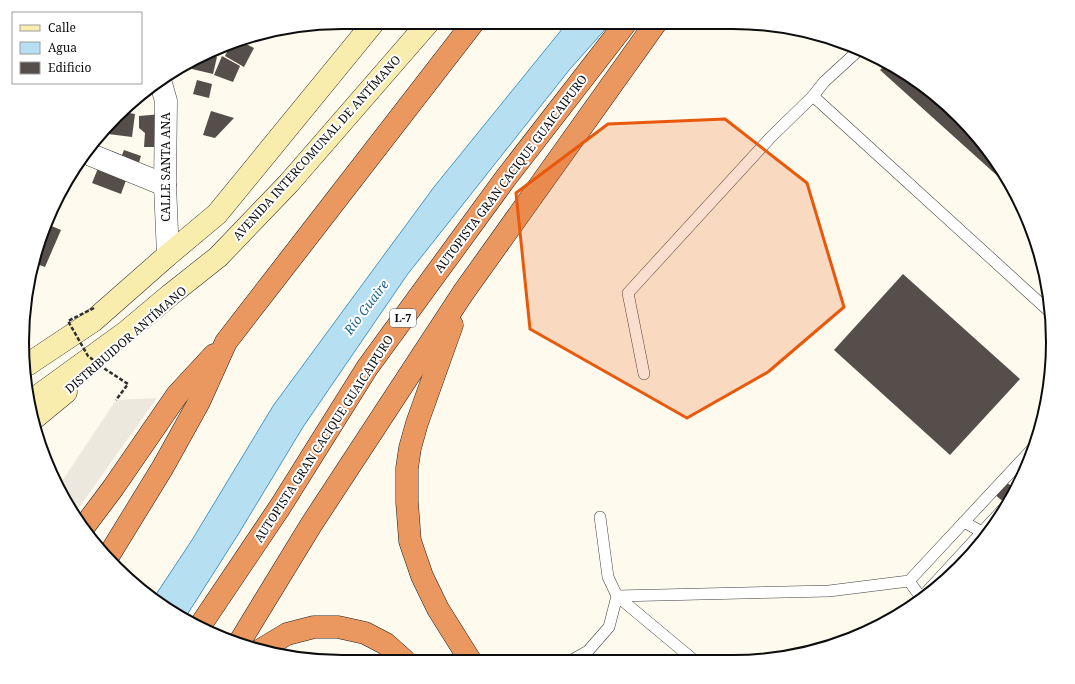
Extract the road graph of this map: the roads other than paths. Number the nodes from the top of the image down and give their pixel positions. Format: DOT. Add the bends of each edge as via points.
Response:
graph roads {
  1 [pos="368,29"];
  2 [pos="422,29"];
  3 [pos="468,29"];
  4 [pos="621,29"];
  5 [pos="651,29"];
  6 [pos="855,54"];
  7 [pos="162,86"];
  8 [pos="813,96"];
  9 [pos="91,155"];
  10 [pos="166,184"];
  11 [pos="168,255"];
  12 [pos="218,257"];
  13 [pos="463,293"];
  14 [pos="1043,305"];
  15 [pos="226,342"];
  16 [pos="30,363"];
  17 [pos="644,374"];
  18 [pos="34,399"];
  19 [pos="38,415"];
  20 [pos="1023,458"];
  21 [pos="600,517"];
  22 [pos="964,522"];
  23 [pos="87,523"];
  24 [pos="982,532"];
  25 [pos="110,551"];
  26 [pos="909,581"];
  27 [pos="918,594"];
  28 [pos="617,596"];
  29 [pos="203,622"];
  30 [pos="242,638"];
  31 [pos="268,646"];
  32 [pos="398,655"];
  33 [pos="468,655"];
  34 [pos="581,655"];
  35 [pos="688,655"];
  1 -- 11 [label="main road" via="218,214"];
  2 -- 12 [label="main road, AVENIDA INTERCOMUNAL DE ANTÍMANO" via="289,183"];
  3 -- 15 [label="highway"];
  4 -- 29 [label="highway, AUTOPISTA GRAN CACIQUE GUAICAIPURO / L-7" via="505,179 367,368 280,507"];
  5 -- 13 [label="highway"];
  6 -- 8 [label="lane" via="824,82"];
  7 -- 10 [label="street, CALLE SANTA ANA" via="166,101"];
  8 -- 14 [label="lane"];
  8 -- 17 [label="lane" via="771,137 628,293"];
  9 -- 10 [label="street"];
  10 -- 11 [label="street, CALLE SANTA ANA"];
  11 -- 16 [label="main road" via="92,321"];
  12 -- 18 [label="main road, AVENIDA INTERCOMUNAL DE ANTÍMANO" via="126,332"];
  12 -- 19 [label="main road, DISTRIBUIDOR ANTÍMANO" via="156,317"];
  13 -- 30 [label="highway" via="311,525"];
  13 -- 33 [label="highway" via="410,448 407,502 410,541 422,576 438,610"];
  15 -- 23 [label="highway" via="177,396"];
  15 -- 25 [label="highway" via="200,402"];
  20 -- 22 [label="lane"];
  21 -- 28 [label="lane" via="608,577"];
  22 -- 24 [label="lane"];
  22 -- 26 [label="lane"];
  26 -- 27 [label="lane"];
  26 -- 28 [label="lane" via="830,591"];
  28 -- 34 [label="lane" via="609,627 588,651"];
  28 -- 35 [label="lane"];
  31 -- 32 [label="highway" via="287,634 314,627 338,626 386,644"];
}
